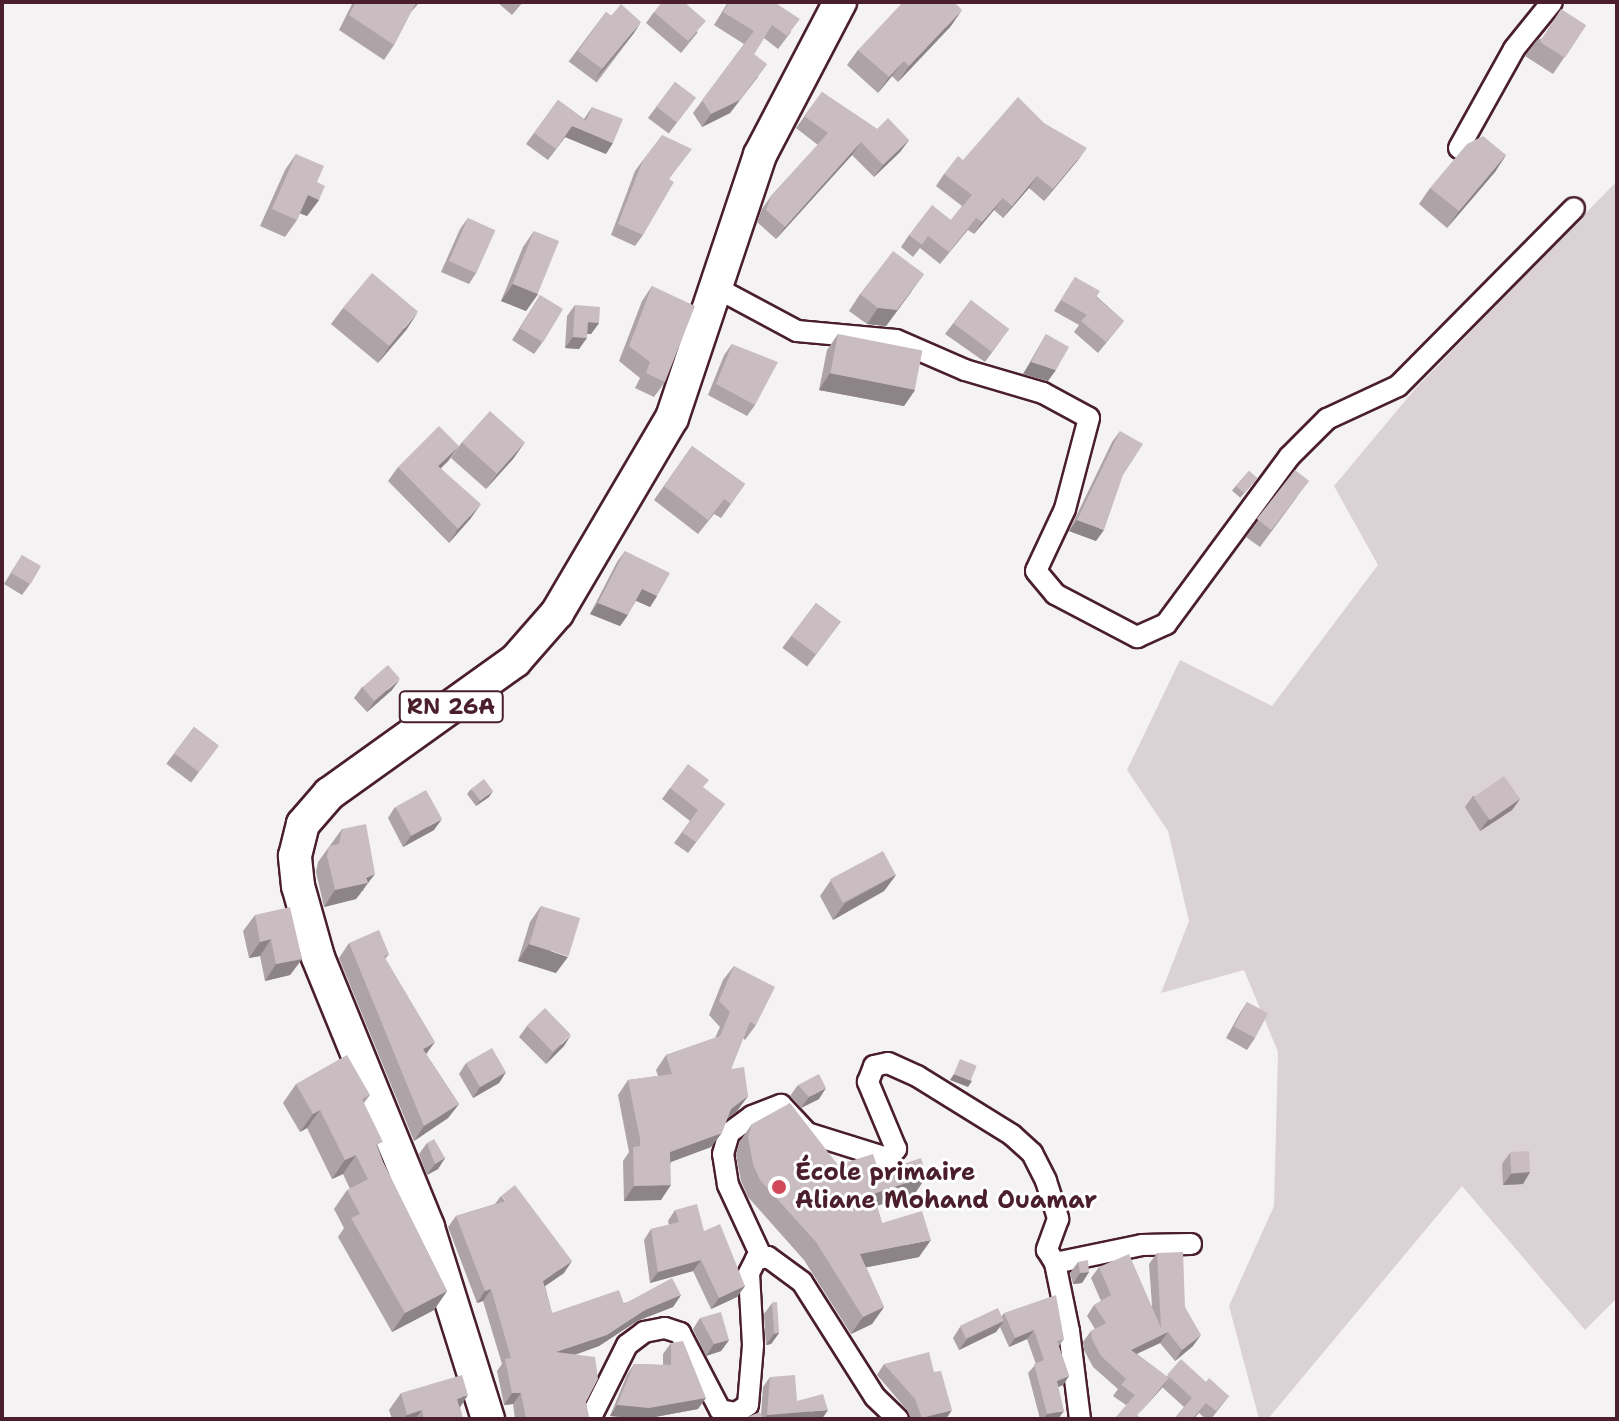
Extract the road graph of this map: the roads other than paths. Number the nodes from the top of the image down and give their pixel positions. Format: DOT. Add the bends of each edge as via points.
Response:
graph roads {
  1 [pos="840,2"];
  2 [pos="1552,2"];
  3 [pos="1459,148"];
  4 [pos="1574,208"];
  5 [pos="713,286"];
  6 [pos="1191,1244"];
  7 [pos="762,1258"];
  8 [pos="1055,1263"];
  9 [pos="488,1419"];
  10 [pos="590,1419"];
  11 [pos="898,1419"];
  12 [pos="1080,1419"];
  1 -- 5 [label="main road, RN 26A" via="760,155"];
  2 -- 3 [label="street" via="1514,49"];
  4 -- 5 [label="street" via="1398,386 1327,419 1298,447 1166,624 1137,637 1055,594 1036,571 1065,509 1089,418 1043,393 965,370 896,340 797,331"];
  5 -- 9 [label="main road, RN 26A" via="672,418 557,613 515,661 329,794 303,824 295,856 318,957 428,1227"];
  6 -- 8 [label="street" via="1142,1245"];
  7 -- 8 [label="street" via="728,1185 723,1154 729,1133 752,1116 781,1105 807,1133 887,1158 896,1149 868,1082 874,1066 888,1063 1012,1135 1032,1153 1058,1219 1047,1250"];
  7 -- 10 [label="street" via="749,1273 753,1345 748,1405 736,1413 720,1410 680,1333 665,1328 644,1332 627,1345"];
  7 -- 11 [label="street" via="780,1262 802,1282 875,1397"];
  8 -- 12 [label="street"];
}
